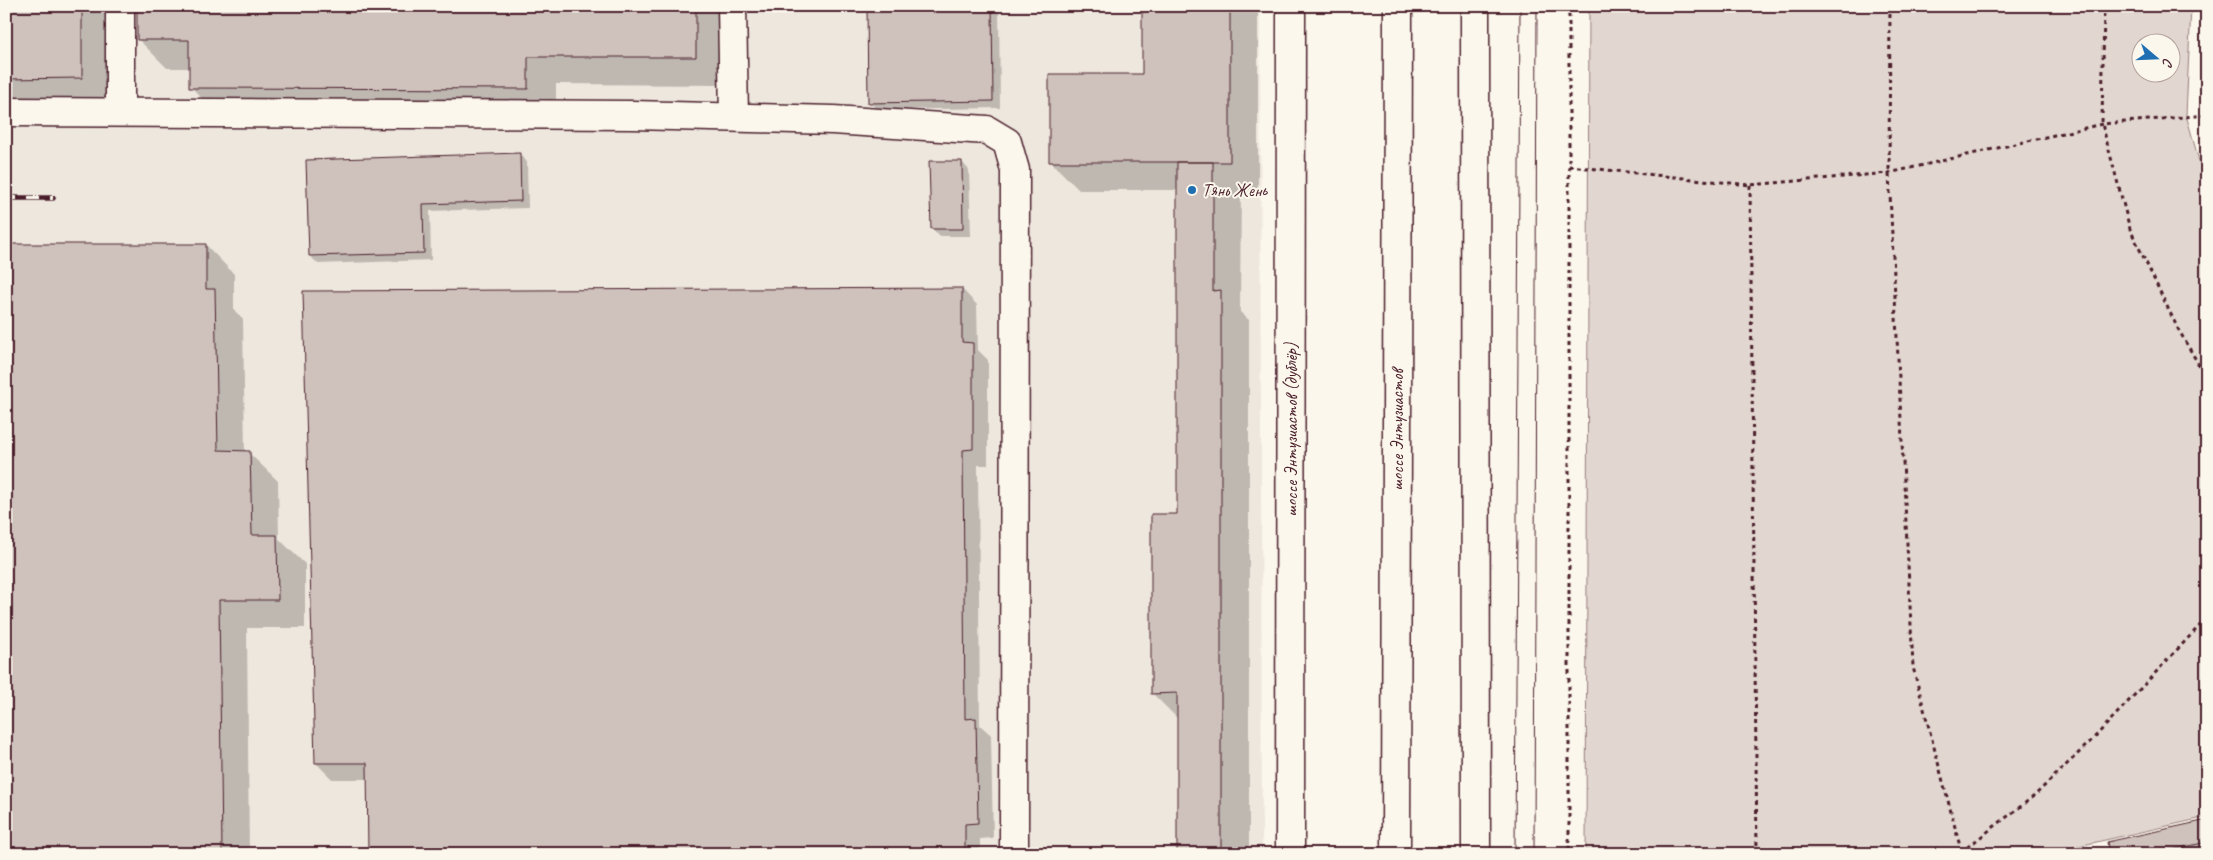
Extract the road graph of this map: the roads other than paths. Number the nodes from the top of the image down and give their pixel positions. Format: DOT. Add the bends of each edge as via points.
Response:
graph roads {
  1 [pos="120,6"];
  2 [pos="732,6"];
  3 [pos="1291,6"];
  4 [pos="1398,6"];
  5 [pos="1475,6"];
  6 [pos="6,112"];
  7 [pos="120,112"];
  8 [pos="734,117"];
  9 [pos="1014,854"];
  10 [pos="1290,854"];
  11 [pos="1396,854"];
  12 [pos="1476,854"];
  1 -- 7 [label="main road"];
  2 -- 8 [label="main road"];
  3 -- 10 [label="main road, шоссе Энтузиастов (дублёр)"];
  4 -- 11 [label="main road, шоссе Энтузиастов"];
  5 -- 12 [label="main road"];
  6 -- 7 [label="main road"];
  7 -- 8 [label="main road"];
  8 -- 9 [label="main road" via="986,130 1007,142 1015,170"];
}
